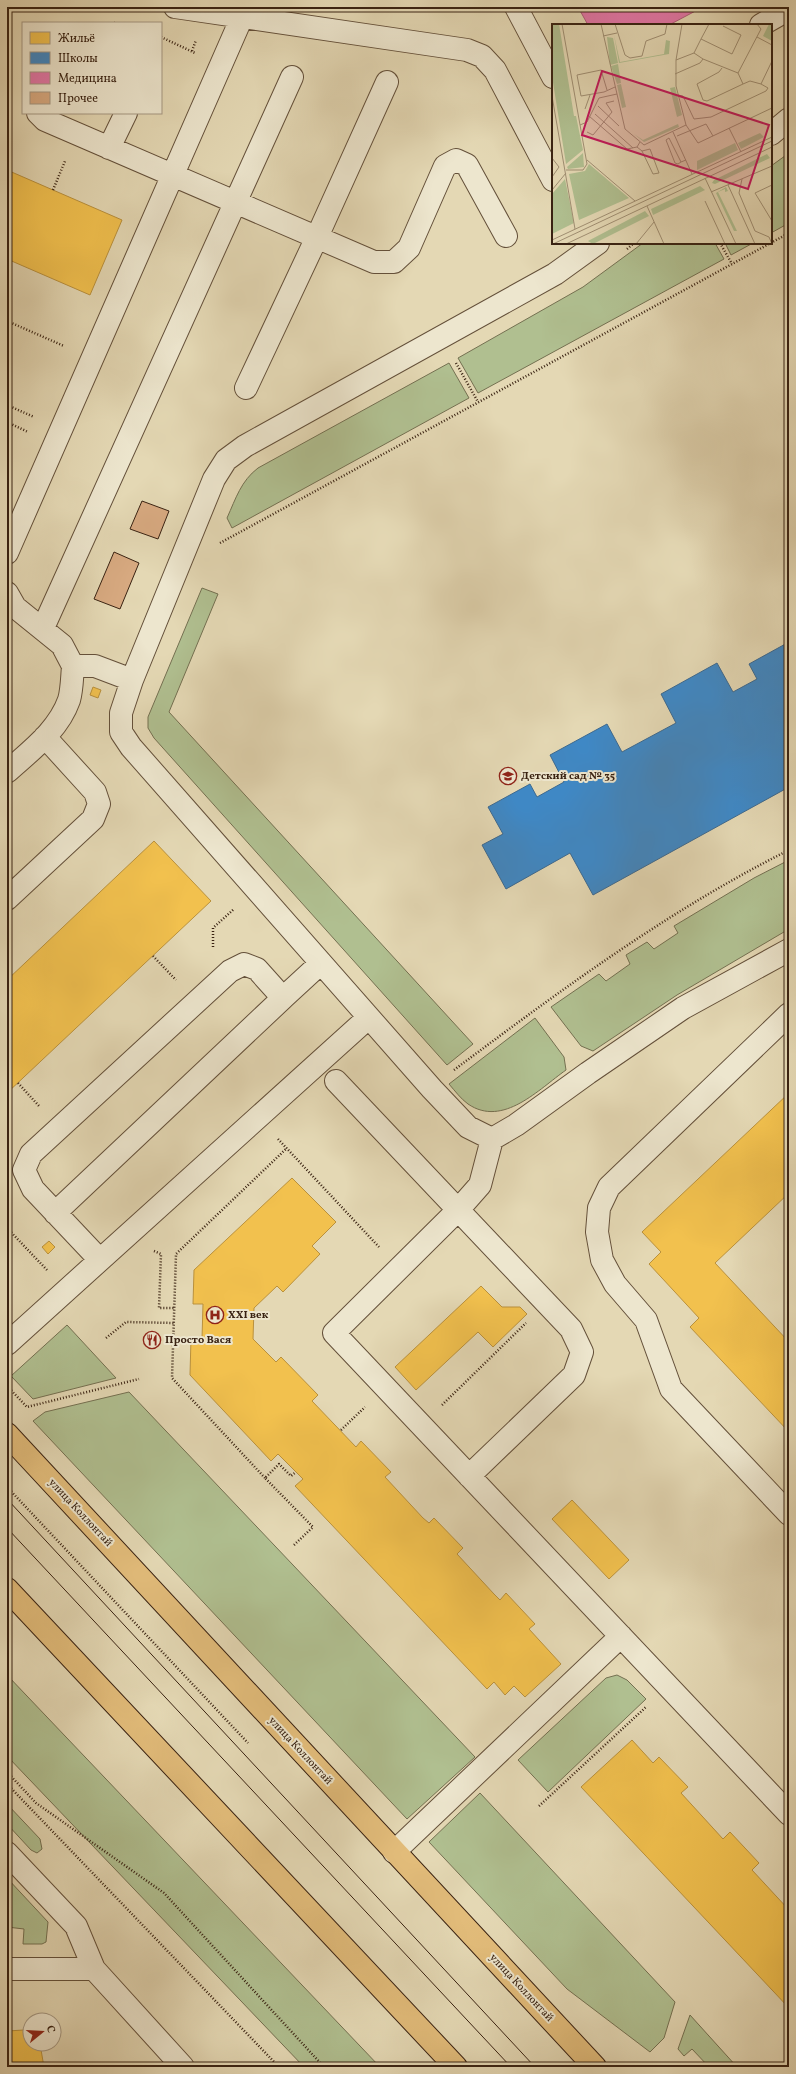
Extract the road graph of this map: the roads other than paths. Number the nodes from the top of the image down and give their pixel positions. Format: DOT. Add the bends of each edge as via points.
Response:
graph roads {
  1 [pos="175,7"];
  2 [pos="516,7"];
  3 [pos="789,9"];
  4 [pos="242,17"];
  5 [pos="763,24"];
  6 [pos="552,75"];
  7 [pos="292,77"];
  8 [pos="387,82"];
  9 [pos="39,114"];
  10 [pos="126,114"];
  11 [pos="789,119"];
  12 [pos="772,133"];
  13 [pos="109,148"];
  14 [pos="173,175"];
  15 [pos="552,178"];
  16 [pos="236,203"];
  17 [pos="506,236"];
  18 [pos="317,237"];
  19 [pos="591,245"];
  20 [pos="246,388"];
  21 [pos="7,553"];
  22 [pos="7,593"];
  23 [pos="43,628"];
  24 [pos="73,666"];
  25 [pos="132,680"];
  26 [pos="45,737"];
  27 [pos="7,772"];
  28 [pos="7,899"];
  29 [pos="789,950"];
  30 [pos="320,963"];
  31 [pos="283,998"];
  32 [pos="789,1014"];
  33 [pos="368,1018"];
  34 [pos="336,1081"];
  35 [pos="492,1139"];
  36 [pos="458,1210"];
  37 [pos="55,1213"];
  38 [pos="100,1260"];
  39 [pos="7,1344"];
  40 [pos="7,1434"];
  41 [pos="469,1476"];
  42 [pos="789,1514"];
  43 [pos="7,1589"];
  44 [pos="621,1636"];
  45 [pos="789,1814"];
  46 [pos="394,1852"];
  47 [pos="7,1853"];
  48 [pos="7,1969"];
  49 [pos="94,1970"];
  50 [pos="183,2067"];
  51 [pos="456,2067"];
  52 [pos="595,2067"];
  1 -- 4 [label="lane"];
  2 -- 6 [label="lane"];
  3 -- 5 [label="lane"];
  4 -- 14 [label="lane"];
  4 -- 15 [label="lane" via="467,50 482,56 495,70"];
  7 -- 16 [label="lane"];
  8 -- 18 [label="lane"];
  9 -- 13 [label="lane" via="45,120"];
  10 -- 13 [label="lane"];
  11 -- 12 [label="lane"];
  13 -- 14 [label="lane"];
  14 -- 16 [label="lane"];
  14 -- 21 [label="lane"];
  16 -- 18 [label="lane"];
  16 -- 23 [label="lane"];
  17 -- 18 [label="lane" via="467,165 456,160 445,166 409,248 394,262 374,262"];
  18 -- 20 [label="lane"];
  19 -- 25 [label="lane" via="555,274 245,446 226,460 214,479"];
  22 -- 23 [label="lane" via="15,606"];
  23 -- 24 [label="lane" via="62,645"];
  24 -- 25 [label="lane" via="95,666"];
  24 -- 26 [label="lane" via="69,699 60,720"];
  25 -- 30 [label="lane" via="121,714 121,732 131,747"];
  26 -- 27 [label="lane"];
  26 -- 28 [label="lane" via="95,792 99,804 93,819"];
  29 -- 35 [label="lane" via="683,1008 516,1125"];
  30 -- 31 [label="lane"];
  30 -- 33 [label="lane"];
  31 -- 37 [label="lane"];
  31 -- 37 [label="lane" via="257,969 244,964 230,971 31,1154 24,1170 33,1189"];
  32 -- 42 [label="lane" via="609,1187 599,1208 597,1232 602,1260 615,1284 646,1320 672,1388"];
  33 -- 35 [label="lane" via="468,1127"];
  33 -- 38 [label="lane"];
  34 -- 36 [label="lane"];
  35 -- 36 [label="lane" via="480,1185"];
  36 -- 41 [label="lane" via="571,1329 582,1352 574,1374"];
  36 -- 41 [label="lane" via="334,1333"];
  37 -- 38 [label="lane"];
  38 -- 39 [label="lane"];
  40 -- 46 [label="main road, улица Коллонтай"];
  41 -- 44 [label="lane"];
  43 -- 51 [label="main road"];
  44 -- 45 [label="lane"];
  44 -- 46 [label="lane"];
  46 -- 52 [label="main road, улица Коллонтай"];
  47 -- 49 [label="lane" via="76,1926"];
  48 -- 49 [label="lane"];
  49 -- 50 [label="lane"];
}
